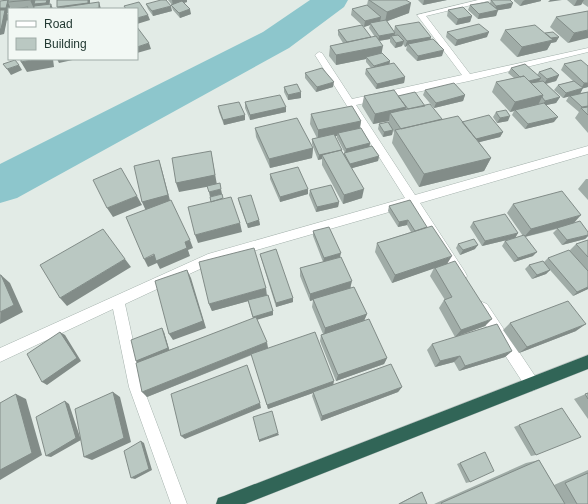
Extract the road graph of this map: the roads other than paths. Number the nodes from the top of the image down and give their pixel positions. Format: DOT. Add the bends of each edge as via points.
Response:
graph roads {
  1 [pos="488,0"];
  2 [pos="588,50"];
  3 [pos="319,55"];
  4 [pos="469,78"];
  5 [pos="350,103"];
  6 [pos="588,150"];
  7 [pos="411,199"];
  8 [pos="467,285"];
  9 [pos="476,298"];
  10 [pos="118,301"];
  11 [pos="0,355"];
  12 [pos="588,362"];
  13 [pos="532,384"];
  14 [pos="249,500"];
  15 [pos="179,504"];
  16 [pos="224,504"];
  1 -- 4 [label="street" via="421,15"];
  2 -- 4 [label="street"];
  3 -- 5 [label="street"];
  4 -- 5 [label="street"];
  5 -- 7 [label="street"];
  6 -- 7 [label="street"];
  7 -- 8 [label="street"];
  7 -- 10 [label="street" via="212,258"];
  9 -- 13 [label="street"];
  10 -- 11 [label="street"];
  10 -- 15 [label="street" via="136,387"];
  12 -- 13 [label="highway"];
  13 -- 14 [label="highway"];
  14 -- 16 [label="highway"];
}
